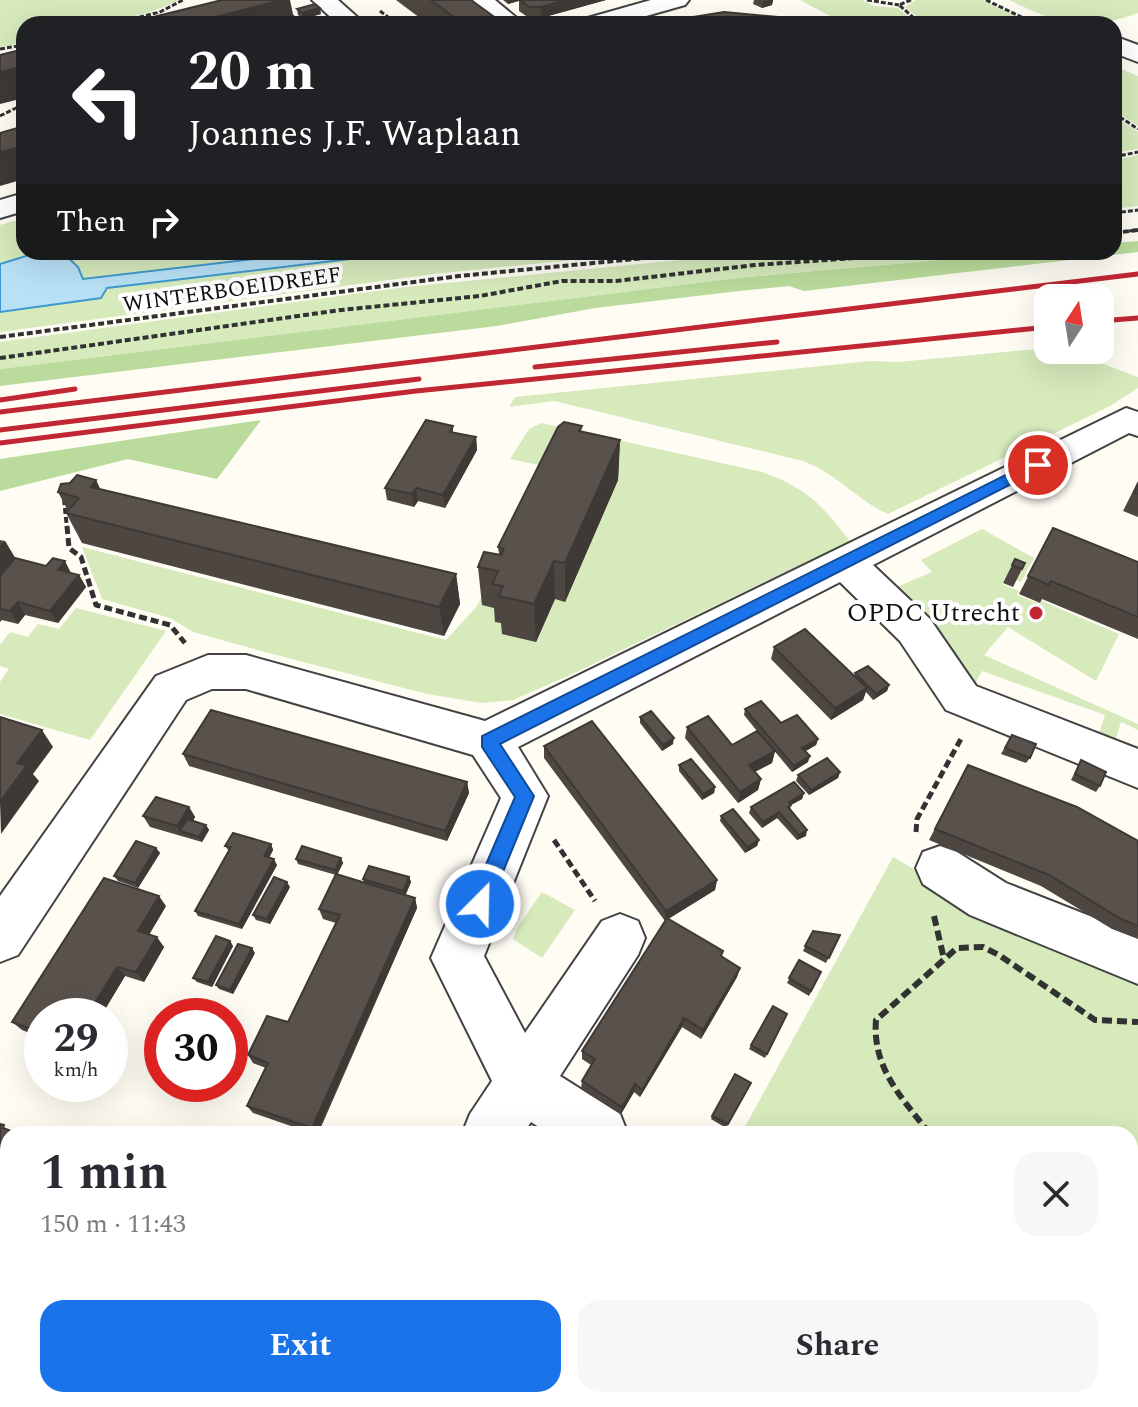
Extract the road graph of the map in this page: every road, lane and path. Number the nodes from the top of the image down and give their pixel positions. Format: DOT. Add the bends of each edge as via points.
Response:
graph roads {
  1 [pos="183,0"];
  2 [pos="324,0"];
  3 [pos="480,0"];
  4 [pos="677,0"];
  5 [pos="867,0"];
  6 [pos="911,0"];
  7 [pos="986,0"];
  8 [pos="899,5"];
  9 [pos="283,8"];
  10 [pos="144,16"];
  11 [pos="292,16"];
  12 [pos="343,16"];
  13 [pos="501,16"];
  14 [pos="620,16"];
  15 [pos="912,16"];
  16 [pos="1019,16"];
  17 [pos="1122,37"];
  18 [pos="1138,55"];
  19 [pos="624,260"];
  20 [pos="827,260"];
  21 [pos="0,337"];
  22 [pos="0,358"];
  23 [pos="1132,422"];
  24 [pos="64,494"];
  25 [pos="846,563"];
  26 [pos="208,672"];
  27 [pos="488,741"];
  28 [pos="1138,769"];
  29 [pos="525,796"];
  30 [pos="940,868"];
  31 [pos="0,938"];
  32 [pos="620,938"];
  33 [pos="1138,960"];
  34 [pos="1138,1022"];
  35 [pos="523,1084"];
  36 [pos="495,1126"];
  37 [pos="588,1126"];
  38 [pos="924,1126"];
  1 -- 10 [label="path"];
  2 -- 12 [label="street"];
  3 -- 13 [label="street"];
  4 -- 14 [label="street"];
  5 -- 8 [label="path"];
  6 -- 8 [label="path"];
  7 -- 16 [label="path"];
  8 -- 15 [label="path"];
  9 -- 11 [label="path"];
  17 -- 18 [label="street"];
  19 -- 21 [label="path, WINTERBOEIDREEF" via="459,276"];
  20 -- 22 [label="path" via="616,281 562,281"];
  23 -- 25 [label="street"];
  24 -- 26 [label="path" via="69,548 81,557 96,605 170,625"];
  25 -- 27 [label="street"];
  25 -- 28 [label="street" via="915,630 961,698"];
  26 -- 27 [label="street" via="246,672"];
  26 -- 31 [label="street" via="171,688"];
  27 -- 29 [label="street"];
  29 -- 32 [label="path"];
  29 -- 35 [label="street" via="457,958"];
  30 -- 33 [label="street" via="988,899"];
  32 -- 35 [label="street"];
  34 -- 38 [label="path" via="1095,1020 999,955 983,947 957,948 876,1020 877,1062"];
  35 -- 36 [label="street"];
  35 -- 37 [label="street"];
}
